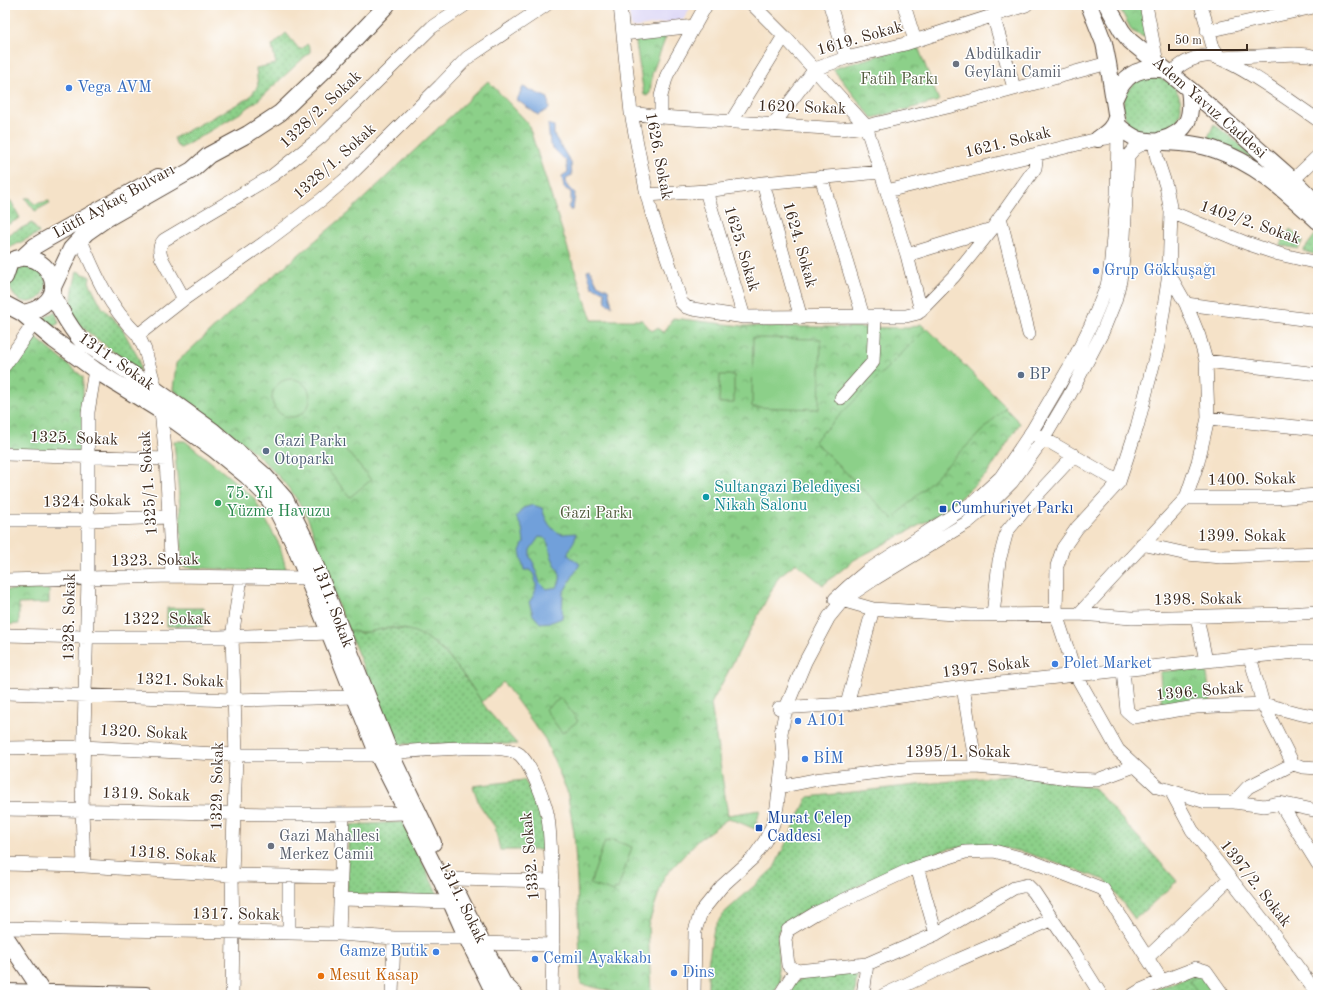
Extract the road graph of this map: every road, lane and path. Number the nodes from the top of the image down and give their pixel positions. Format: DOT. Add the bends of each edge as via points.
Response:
graph roads {
  1 [pos="387,5"];
  2 [pos="465,5"];
  3 [pos="546,5"];
  4 [pos="620,5"];
  5 [pos="706,5"];
  6 [pos="753,5"];
  7 [pos="830,5"];
  8 [pos="904,5"];
  9 [pos="1026,5"];
  10 [pos="1090,5"];
  11 [pos="1106,5"];
  12 [pos="1146,5"];
  13 [pos="1201,5"];
  14 [pos="1318,6"];
  15 [pos="994,11"];
  16 [pos="695,26"];
  17 [pos="1207,31"];
  18 [pos="623,34"];
  19 [pos="784,36"];
  20 [pos="915,41"];
  21 [pos="1142,51"];
  22 [pos="1318,57"];
  23 [pos="846,58"];
  24 [pos="1220,58"];
  25 [pos="1108,63"];
  26 [pos="815,69"];
  27 [pos="1164,69"];
  28 [pos="1014,88"];
  29 [pos="1189,89"];
  30 [pos="1114,100"];
  31 [pos="632,113"];
  32 [pos="661,117"];
  33 [pos="1318,120"];
  34 [pos="731,122"];
  35 [pos="773,125"];
  36 [pos="866,126"];
  37 [pos="1117,127"];
  38 [pos="1098,139"];
  39 [pos="1146,140"];
  40 [pos="1037,154"];
  41 [pos="209,155"];
  42 [pos="1318,156"];
  43 [pos="880,172"];
  44 [pos="821,177"];
  45 [pos="1293,180"];
  46 [pos="763,183"];
  47 [pos="706,191"];
  48 [pos="887,191"];
  49 [pos="647,195"];
  50 [pos="1318,205"];
  51 [pos="1171,212"];
  52 [pos="1000,217"];
  53 [pos="1318,222"];
  54 [pos="992,229"];
  55 [pos="80,238"];
  56 [pos="907,256"];
  57 [pos="1318,263"];
  58 [pos="11,265"];
  59 [pos="1169,274"];
  60 [pos="53,290"];
  61 [pos="184,299"];
  62 [pos="1186,304"];
  63 [pos="11,305"];
  64 [pos="921,311"];
  65 [pos="869,316"];
  66 [pos="744,317"];
  67 [pos="802,318"];
  68 [pos="1318,321"];
  69 [pos="34,323"];
  70 [pos="1030,334"];
  71 [pos="138,335"];
  72 [pos="1206,361"];
  73 [pos="5,365"];
  74 [pos="95,370"];
  75 [pos="1318,374"];
  76 [pos="156,390"];
  77 [pos="841,398"];
  78 [pos="161,411"];
  79 [pos="1208,418"];
  80 [pos="1318,429"];
  81 [pos="1032,431"];
  82 [pos="1044,438"];
  83 [pos="5,454"];
  84 [pos="1074,455"];
  85 [pos="88,457"];
  86 [pos="166,459"];
  87 [pos="1119,482"];
  88 [pos="1318,495"];
  89 [pos="1186,498"];
  90 [pos="169,517"];
  91 [pos="5,520"];
  92 [pos="88,520"];
  93 [pos="1142,544"];
  94 [pos="1318,552"];
  95 [pos="172,576"];
  96 [pos="241,578"];
  97 [pos="306,578"];
  98 [pos="88,579"];
  99 [pos="5,580"];
  100 [pos="839,599"];
  101 [pos="874,609"];
  102 [pos="1318,612"];
  103 [pos="1056,614"];
  104 [pos="1079,614"];
  105 [pos="993,615"];
  106 [pos="1197,617"];
  107 [pos="329,634"];
  108 [pos="5,635"];
  109 [pos="232,637"];
  110 [pos="86,638"];
  111 [pos="1318,652"];
  112 [pos="1250,657"];
  113 [pos="1206,661"];
  114 [pos="1123,670"];
  115 [pos="1076,675"];
  116 [pos="963,687"];
  117 [pos="5,693"];
  118 [pos="85,695"];
  119 [pos="354,697"];
  120 [pos="234,700"];
  121 [pos="847,704"];
  122 [pos="1263,704"];
  123 [pos="782,708"];
  124 [pos="1318,716"];
  125 [pos="83,747"];
  126 [pos="5,748"];
  127 [pos="384,754"];
  128 [pos="236,755"];
  129 [pos="1293,764"];
  130 [pos="1135,766"];
  131 [pos="976,768"];
  132 [pos="1318,768"];
  133 [pos="779,787"];
  134 [pos="1171,791"];
  135 [pos="1234,802"];
  136 [pos="1280,803"];
  137 [pos="5,809"];
  138 [pos="82,810"];
  139 [pos="1315,810"];
  140 [pos="406,813"];
  141 [pos="235,814"];
  142 [pos="343,814"];
  143 [pos="5,864"];
  144 [pos="1318,864"];
  145 [pos="84,866"];
  146 [pos="917,867"];
  147 [pos="232,876"];
  148 [pos="289,877"];
  149 [pos="340,877"];
  150 [pos="1230,878"];
  151 [pos="451,879"];
  152 [pos="552,881"];
  153 [pos="341,899"];
  154 [pos="451,902"];
  155 [pos="1051,920"];
  156 [pos="5,928"];
  157 [pos="233,931"];
  158 [pos="289,932"];
  159 [pos="339,934"];
  160 [pos="936,934"];
  161 [pos="5,936"];
  162 [pos="394,938"];
  163 [pos="474,941"];
  164 [pos="553,945"];
  165 [pos="1148,957"];
  166 [pos="867,964"];
  167 [pos="797,971"];
  168 [pos="1162,981"];
  169 [pos="5,992"];
  170 [pos="43,994"];
  171 [pos="146,995"];
  172 [pos="232,995"];
  173 [pos="392,995"];
  174 [pos="495,995"];
  175 [pos="515,995"];
  176 [pos="552,995"];
  177 [pos="694,995"];
  178 [pos="780,995"];
  179 [pos="863,995"];
  180 [pos="884,995"];
  181 [pos="1101,995"];
  182 [pos="1133,995"];
  183 [pos="1223,995"];
  184 [pos="1318,995"];
  1 -- 41 [label="main road, Lütfi Aykaç Bulvarı" via="280,113"];
  2 -- 61 [label="street, 1328/2. Sokak" via="432,27 321,137 278,172 160,244 161,257"];
  3 -- 61 [label="street, 1328/1. Sokak" via="467,58 348,177 321,200"];
  4 -- 18 [label="street, 1626. Sokak"];
  5 -- 16 [label="street"];
  6 -- 19 [label="street"];
  7 -- 23 [label="street"];
  8 -- 20 [label="street"];
  9 -- 15 [label="street, 1619. Sokak"];
  10 -- 25 [label="main road" via="1104,43"];
  11 -- 21 [label="main road, Adem Yavuz Caddesi" via="1125,35"];
  12 -- 27 [label="street"];
  13 -- 17 [label="street"];
  14 -- 17 [label="street"];
  15 -- 20 [label="street, 1619. Sokak"];
  15 -- 28 [label="street"];
  16 -- 18 [label="street"];
  16 -- 32 [label="street" via="667,75"];
  17 -- 24 [label="street"];
  18 -- 31 [label="street, 1626. Sokak"];
  19 -- 26 [label="street"];
  19 -- 34 [label="street"];
  20 -- 23 [label="street, 1619. Sokak"];
  21 -- 25 [label="main road" via="1142,58 1132,70 1118,72"];
  21 -- 27 [label="main road, Adem Yavuz Caddesi"];
  22 -- 24 [label="street" via="1296,54"];
  23 -- 26 [label="street, 1619. Sokak"];
  24 -- 27 [label="street" via="1206,56"];
  24 -- 33 [label="street" via="1245,71"];
  25 -- 28 [label="street, 1620. Sokak"];
  25 -- 30 [label="main road"];
  26 -- 35 [label="street, 1619. Sokak"];
  26 -- 36 [label="street"];
  27 -- 29 [label="main road, Adem Yavuz Caddesi"];
  27 -- 30 [label="main road" via="1147,69 1133,74 1123,82"];
  28 -- 36 [label="street, 1620. Sokak" via="956,105"];
  29 -- 39 [label="main road" via="1190,111 1186,124 1176,134"];
  29 -- 45 [label="main road, Adem Yavuz Caddesi"];
  30 -- 37 [label="main road"];
  31 -- 32 [label="street, 1620. Sokak"];
  31 -- 49 [label="street, 1626. Sokak"];
  32 -- 34 [label="street, 1620. Sokak"];
  34 -- 35 [label="street, 1620. Sokak"];
  35 -- 36 [label="street, 1620. Sokak" via="841,129"];
  36 -- 43 [label="street"];
  37 -- 38 [label="main road" via="1114,125"];
  37 -- 39 [label="main road, Adem Yavuz Caddesi"];
  37 -- 81 [label="street" via="1118,194 1107,286 1073,361"];
  38 -- 40 [label="street, 1621. Sokak"];
  39 -- 51 [label="street" via="1157,159"];
  39 -- 53 [label="main road, Adem Yavuz Caddesi" via="1205,146 1234,156 1267,176"];
  39 -- 82 [label="street" via="1128,156 1123,258 1115,301 1102,333"];
  40 -- 48 [label="street, 1621. Sokak"];
  40 -- 52 [label="street" via="1035,168"];
  41 -- 55 [label="main road, Lütfi Aykaç Bulvarı" via="192,170 106,219"];
  41 -- 58 [label="main road, Lütfi Aykaç Bulvarı" via="186,162 47,239"];
  42 -- 45 [label="street"];
  43 -- 44 [label="street"];
  43 -- 48 [label="street"];
  44 -- 46 [label="street"];
  44 -- 65 [label="street"];
  45 -- 50 [label="main road, Adem Yavuz Caddesi"];
  46 -- 47 [label="street"];
  46 -- 67 [label="street, 1624. Sokak"];
  47 -- 49 [label="street"];
  47 -- 66 [label="street, 1625. Sokak"];
  48 -- 56 [label="street"];
  49 -- 66 [label="street, 1626. Sokak" via="682,302 686,307 693,309"];
  51 -- 57 [label="street, 1402/2. Sokak" via="1246,243"];
  51 -- 59 [label="street"];
  52 -- 54 [label="street"];
  52 -- 70 [label="street"];
  54 -- 56 [label="street"];
  54 -- 64 [label="street" via="954,276"];
  55 -- 60 [label="main road, Lütfi Aykaç Bulvarı" via="66,258"];
  55 -- 71 [label="street" via="110,302"];
  56 -- 64 [label="street"];
  58 -- 60 [label="main road, 1311. Sokak" via="41,262 47,269"];
  59 -- 62 [label="street"];
  59 -- 87 [label="street" via="1158,346 1137,427"];
  60 -- 63 [label="main road" via="44,304 37,309"];
  60 -- 76 [label="main road, 1311. Sokak" via="74,333 82,341"];
  61 -- 71 [label="street, 1328/1. Sokak"];
  62 -- 68 [label="street"];
  62 -- 72 [label="street"];
  63 -- 69 [label="main road, 1311. Sokak"];
  64 -- 65 [label="street" via="906,316"];
  65 -- 67 [label="street"];
  65 -- 77 [label="street" via="874,362"];
  66 -- 67 [label="street"];
  69 -- 73 [label="street"];
  69 -- 74 [label="main road, 1311. Sokak"];
  71 -- 76 [label="street"];
  72 -- 75 [label="street"];
  72 -- 79 [label="street"];
  74 -- 78 [label="main road, 1311. Sokak"];
  74 -- 85 [label="street, 1328. Sokak" via="88,412"];
  76 -- 127 [label="main road, 1311. Sokak" via="240,453 285,499 305,539"];
  78 -- 86 [label="street, 1325/1. Sokak"];
  78 -- 97 [label="main road, 1311. Sokak" via="215,450 266,494 287,531"];
  79 -- 80 [label="street"];
  79 -- 89 [label="street" via="1198,462"];
  81 -- 82 [label="street"];
  81 -- 100 [label="street" via="1002,477 975,502 867,571 848,586"];
  82 -- 84 [label="street"];
  82 -- 100 [label="street" via="1012,482 968,522"];
  83 -- 85 [label="street, 1325. Sokak"];
  84 -- 87 [label="street"];
  84 -- 105 [label="street" via="1007,531 999,561"];
  85 -- 86 [label="street, 1325. Sokak"];
  85 -- 92 [label="street, 1328. Sokak"];
  86 -- 90 [label="street, 1325/1. Sokak"];
  87 -- 103 [label="street" via="1077,528 1063,548 1057,566"];
  88 -- 89 [label="street, 1400. Sokak" via="1276,498"];
  89 -- 93 [label="street"];
  90 -- 92 [label="street, 1324. Sokak"];
  90 -- 95 [label="street, 1325/1. Sokak"];
  91 -- 92 [label="street, 1324. Sokak"];
  92 -- 98 [label="street, 1328. Sokak"];
  93 -- 94 [label="street, 1399. Sokak" via="1187,554 1221,557"];
  93 -- 104 [label="street"];
  95 -- 96 [label="street, 1323. Sokak"];
  95 -- 98 [label="street, 1323. Sokak"];
  96 -- 97 [label="street, 1323. Sokak"];
  96 -- 109 [label="street, 1329. Sokak"];
  97 -- 107 [label="main road, 1311. Sokak"];
  98 -- 99 [label="street, 1323. Sokak"];
  98 -- 110 [label="street, 1328. Sokak"];
  100 -- 101 [label="street, 1398. Sokak"];
  100 -- 123 [label="street" via="816,627 793,670"];
  101 -- 105 [label="street, 1398. Sokak"];
  101 -- 121 [label="street"];
  102 -- 106 [label="street, 1398. Sokak"];
  103 -- 104 [label="street, 1398. Sokak"];
  103 -- 105 [label="street, 1398. Sokak"];
  103 -- 115 [label="street"];
  104 -- 106 [label="street, 1398. Sokak" via="1132,618"];
  106 -- 113 [label="street"];
  107 -- 109 [label="street, 1322. Sokak"];
  107 -- 119 [label="main road, 1311. Sokak"];
  108 -- 110 [label="street, 1322. Sokak"];
  109 -- 110 [label="street, 1322. Sokak"];
  109 -- 120 [label="street, 1329. Sokak"];
  110 -- 118 [label="street, 1328. Sokak"];
  111 -- 112 [label="street, 1397. Sokak"];
  112 -- 113 [label="street, 1397. Sokak"];
  112 -- 122 [label="street"];
  113 -- 114 [label="street, 1397. Sokak"];
  114 -- 115 [label="street, 1397. Sokak"];
  114 -- 122 [label="street, 1396. Sokak" via="1127,711 1134,716 1196,707"];
  115 -- 116 [label="street, 1397. Sokak"];
  115 -- 130 [label="street" via="1118,750"];
  116 -- 121 [label="street, 1397. Sokak"];
  116 -- 131 [label="street"];
  117 -- 118 [label="street, 1321. Sokak"];
  118 -- 120 [label="street, 1321. Sokak"];
  118 -- 125 [label="street, 1328. Sokak"];
  119 -- 120 [label="street, 1321. Sokak"];
  119 -- 127 [label="main road, 1311. Sokak"];
  120 -- 128 [label="street, 1329. Sokak"];
  121 -- 123 [label="street, 1397. Sokak"];
  122 -- 124 [label="street, 1396. Sokak"];
  122 -- 129 [label="street"];
  123 -- 133 [label="street" via="776,737"];
  125 -- 126 [label="street, 1320. Sokak"];
  125 -- 128 [label="street, 1320. Sokak"];
  125 -- 138 [label="street, 1328. Sokak"];
  127 -- 128 [label="street, 1320. Sokak"];
  127 -- 140 [label="main road, 1311. Sokak"];
  127 -- 151 [label="main road, 1311. Sokak"];
  127 -- 152 [label="street, 1332. Sokak" via="438,749 502,749 518,754 527,763 548,816"];
  128 -- 141 [label="street, 1329. Sokak"];
  129 -- 132 [label="street"];
  129 -- 135 [label="street" via="1248,787"];
  130 -- 131 [label="street, 1395/1. Sokak" via="1097,780"];
  130 -- 134 [label="street" via="1158,786"];
  131 -- 133 [label="street, 1395/1. Sokak" via="912,768"];
  133 -- 177 [label="street" via="773,824 765,841 752,858 722,886 702,912 695,931"];
  134 -- 135 [label="street" via="1206,802"];
  134 -- 150 [label="street, 1397/2. Sokak" via="1192,830"];
  135 -- 136 [label="street" via="1264,806"];
  136 -- 139 [label="street"];
  136 -- 144 [label="street"];
  137 -- 138 [label="street, 1319. Sokak"];
  138 -- 141 [label="street, 1319. Sokak"];
  138 -- 145 [label="street, 1328. Sokak"];
  140 -- 142 [label="street, 1319. Sokak"];
  140 -- 154 [label="main road, 1311. Sokak"];
  141 -- 142 [label="street, 1319. Sokak"];
  141 -- 147 [label="street, 1329. Sokak"];
  142 -- 149 [label="street"];
  143 -- 145 [label="street, 1318. Sokak"];
  145 -- 147 [label="street, 1318. Sokak"];
  146 -- 160 [label="street"];
  146 -- 165 [label="street" via="965,852 994,852 1031,861 1093,884 1103,889"];
  146 -- 167 [label="street" via="816,913 788,930 788,965"];
  147 -- 148 [label="street, 1318. Sokak"];
  147 -- 157 [label="street, 1329. Sokak"];
  148 -- 149 [label="street, 1318. Sokak"];
  148 -- 158 [label="street"];
  149 -- 153 [label="street"];
  150 -- 165 [label="street"];
  150 -- 184 [label="street, 1397/2. Sokak"];
  151 -- 152 [label="street"];
  151 -- 163 [label="main road, 1311. Sokak"];
  152 -- 164 [label="street, 1332. Sokak"];
  153 -- 154 [label="street"];
  153 -- 159 [label="street"];
  154 -- 163 [label="main road, 1311. Sokak"];
  155 -- 160 [label="street" via="1034,892 1028,886 1021,886 1004,893"];
  155 -- 180 [label="street"];
  155 -- 181 [label="street"];
  156 -- 157 [label="street, 1317. Sokak"];
  157 -- 158 [label="street, 1317. Sokak"];
  157 -- 172 [label="street, 1329. Sokak"];
  158 -- 159 [label="street, 1317. Sokak"];
  159 -- 162 [label="street, 1317. Sokak"];
  160 -- 166 [label="street"];
  161 -- 170 [label="main road"];
  162 -- 163 [label="street, 1317. Sokak"];
  162 -- 173 [label="street"];
  163 -- 164 [label="street, 1317. Sokak"];
  163 -- 174 [label="main road, 1311. Sokak"];
  163 -- 175 [label="main road, 1311. Sokak" via="503,984"];
  164 -- 176 [label="street, 1332. Sokak"];
  165 -- 168 [label="street"];
  166 -- 167 [label="street"];
  166 -- 179 [label="street"];
  167 -- 178 [label="street"];
  168 -- 182 [label="street"];
  168 -- 183 [label="street" via="1196,968 1206,971"];
  169 -- 170 [label="main road"];
  170 -- 171 [label="main road"];
}
